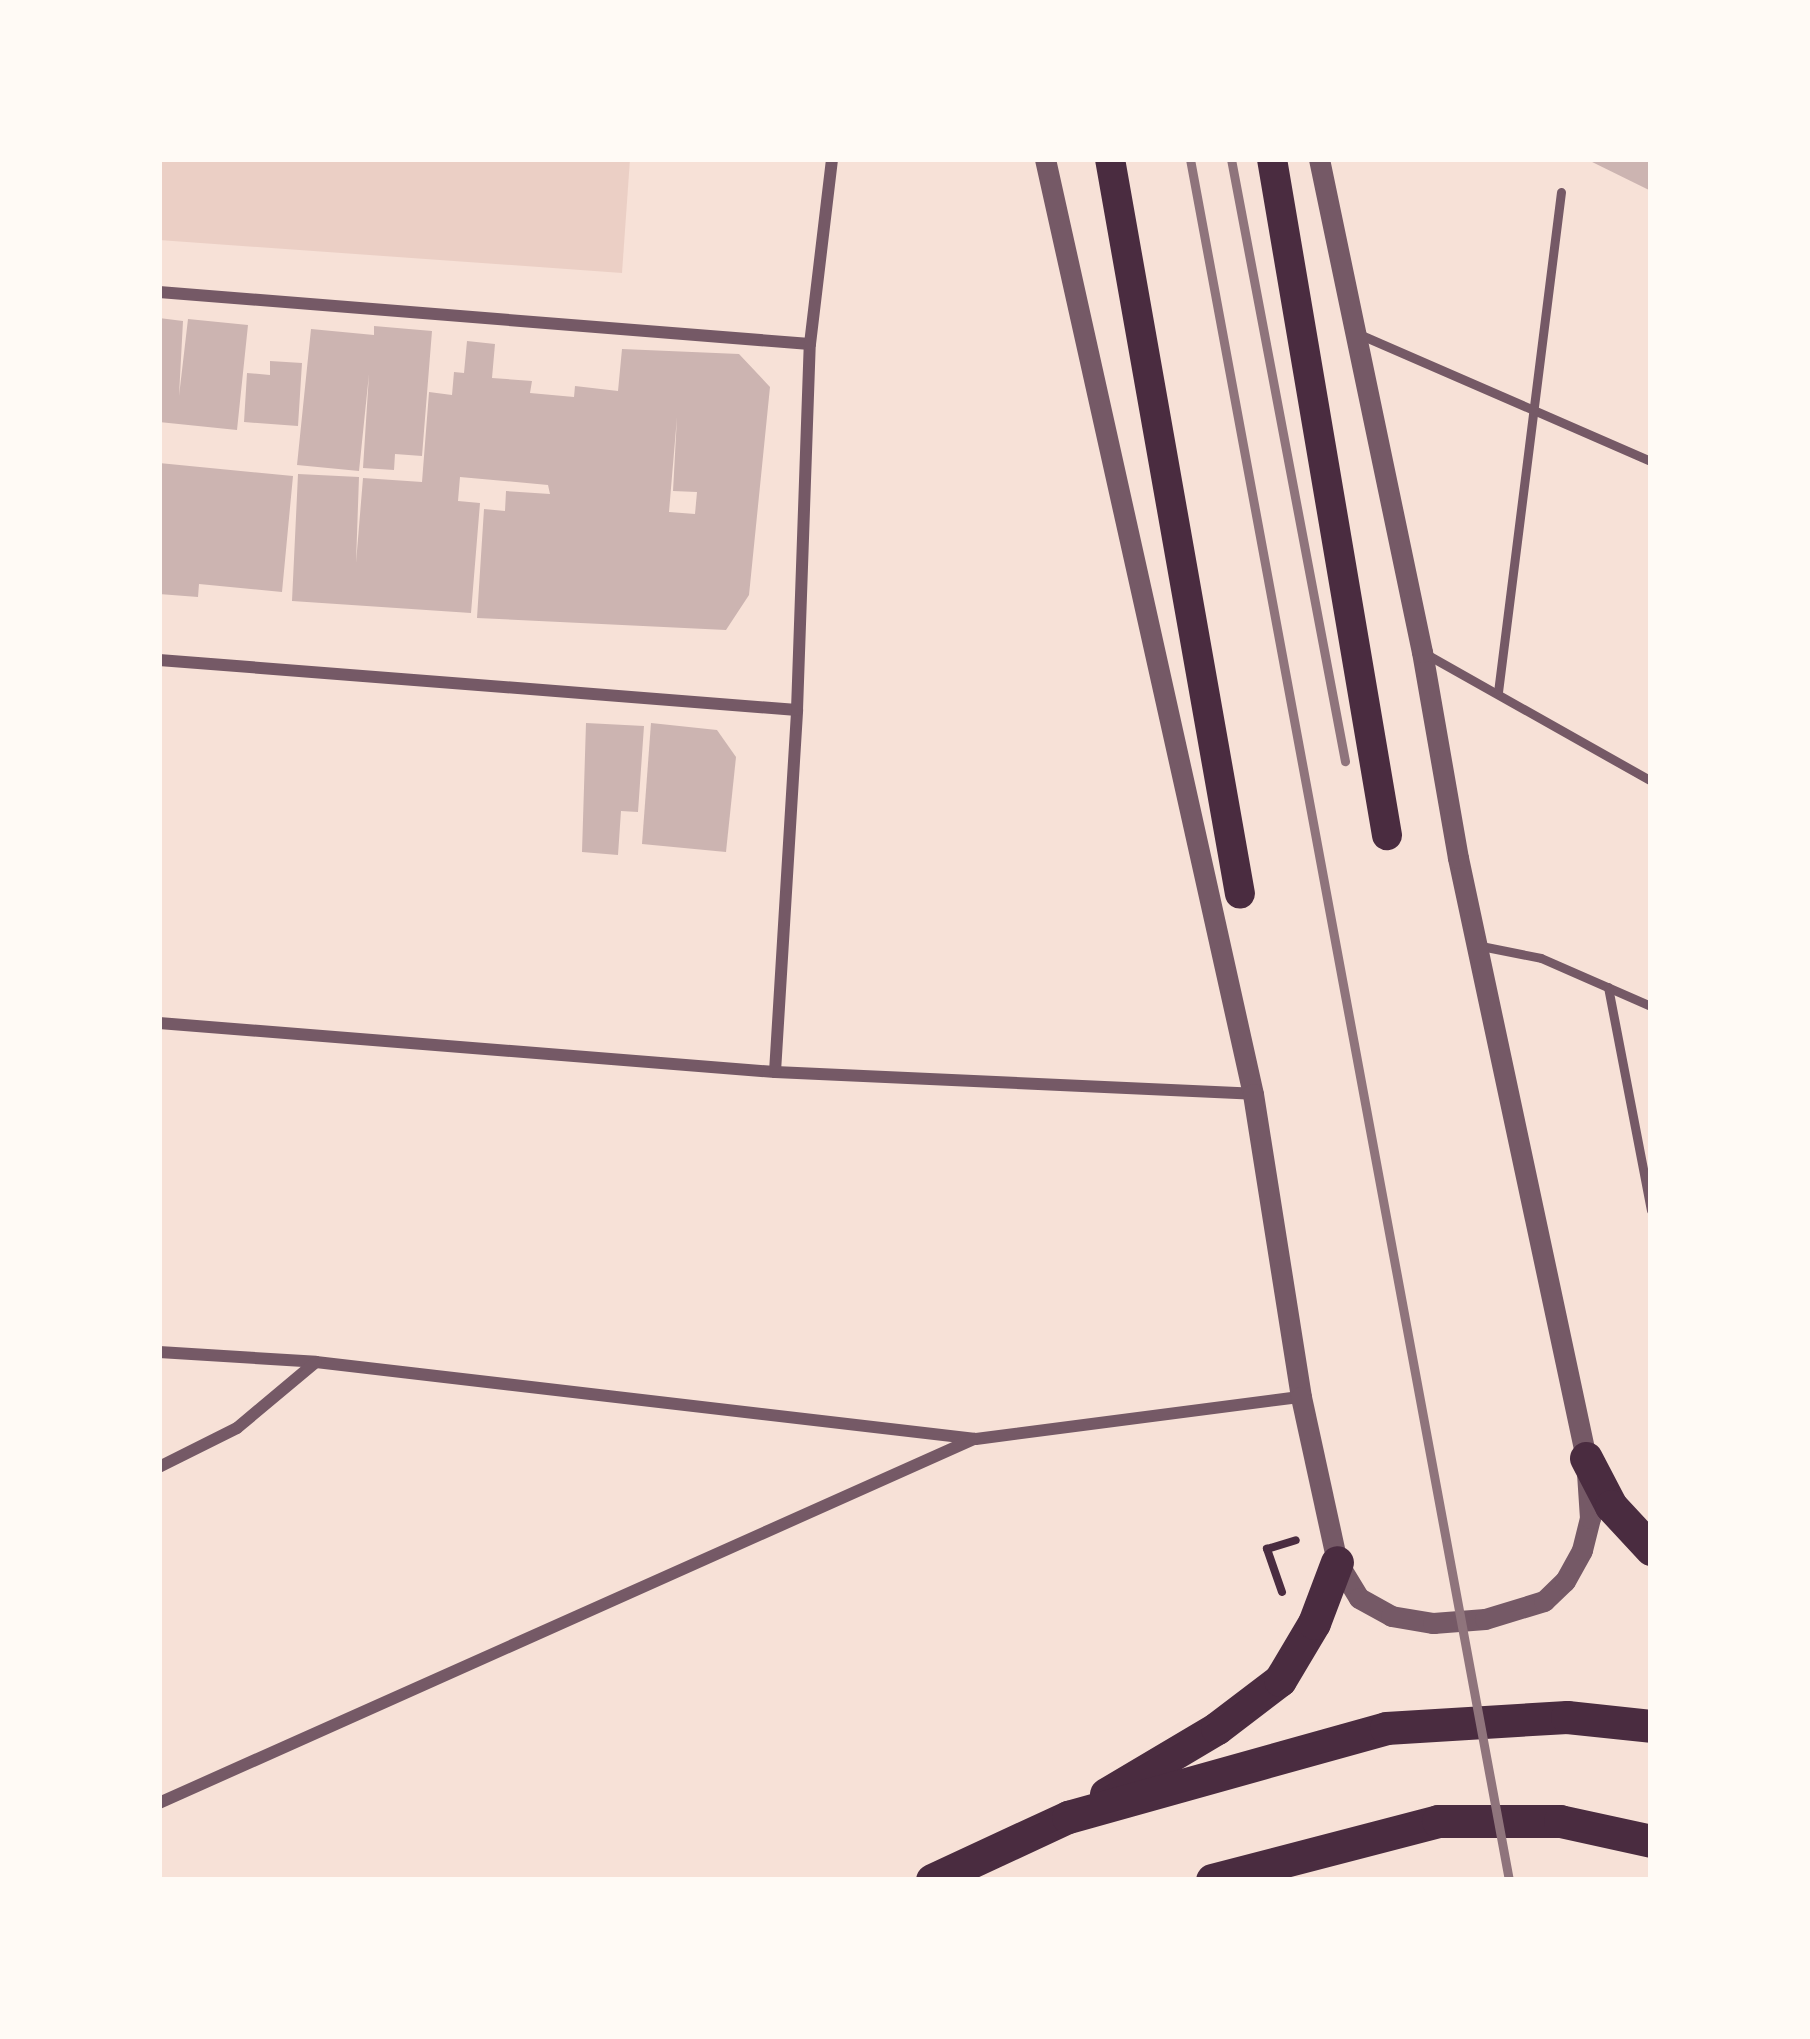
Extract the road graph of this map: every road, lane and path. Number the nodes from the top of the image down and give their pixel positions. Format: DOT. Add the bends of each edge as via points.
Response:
graph roads {
  1 [pos="832,159"];
  2 [pos="1045,159"];
  3 [pos="1111,159"];
  4 [pos="1272,159"];
  5 [pos="1319,159"];
  6 [pos="1561,192"];
  7 [pos="159,292"];
  8 [pos="1355,333"];
  9 [pos="810,344"];
  10 [pos="1530,405"];
  11 [pos="1651,460"];
  12 [pos="1422,652"];
  13 [pos="159,661"];
  14 [pos="1498,692"];
  15 [pos="797,710"];
  16 [pos="1651,781"];
  17 [pos="1387,835"];
  18 [pos="1240,894"];
  19 [pos="1476,945"];
  20 [pos="1608,987"];
  21 [pos="1651,1006"];
  22 [pos="159,1023"];
  23 [pos="775,1072"];
  24 [pos="1253,1094"];
  25 [pos="1651,1210"];
  26 [pos="159,1352"];
  27 [pos="316,1362"];
  28 [pos="1301,1397"];
  29 [pos="976,1439"];
  30 [pos="1586,1458"];
  31 [pos="159,1467"];
  32 [pos="1651,1549"];
  33 [pos="1337,1562"];
  34 [pos="1651,1726"];
  35 [pos="159,1803"];
  36 [pos="1068,1817"];
  37 [pos="1651,1841"];
  38 [pos="1214,1879"];
  39 [pos="932,1880"];
  40 [pos="1226,1880"];
  1 -- 9 [label="street"];
  2 -- 24 [label="street"];
  3 -- 18 [label="main road"];
  4 -- 17 [label="main road"];
  5 -- 8 [label="street"];
  6 -- 10 [label="lane"];
  7 -- 9 [label="street"];
  8 -- 10 [label="lane"];
  8 -- 12 [label="street"];
  9 -- 15 [label="street"];
  10 -- 11 [label="lane"];
  10 -- 14 [label="lane"];
  12 -- 14 [label="lane"];
  12 -- 19 [label="street"];
  13 -- 15 [label="street"];
  14 -- 16 [label="lane"];
  15 -- 23 [label="street"];
  19 -- 20 [label="lane" via="1541,958"];
  19 -- 30 [label="street"];
  20 -- 21 [label="lane"];
  20 -- 25 [label="lane"];
  22 -- 23 [label="street"];
  23 -- 24 [label="street"];
  24 -- 28 [label="street"];
  26 -- 27 [label="street"];
  27 -- 29 [label="street"];
  27 -- 31 [label="street" via="237,1428"];
  28 -- 29 [label="street"];
  28 -- 33 [label="street"];
  29 -- 35 [label="street"];
  30 -- 32 [label="highway" via="1611,1506"];
  30 -- 33 [label="street" via="1590,1519 1582,1550 1564,1581 1535,1604 1485,1619 1390,1616 1359,1598"];
  33 -- 36 [label="highway" via="1314,1624 1280,1680 1217,1728"];
  34 -- 36 [label="highway" via="1567,1717 1386,1728"];
  36 -- 39 [label="highway"];
  37 -- 38 [label="highway" via="1560,1821 1438,1821"];
  38 -- 40 [label="highway"];
}
